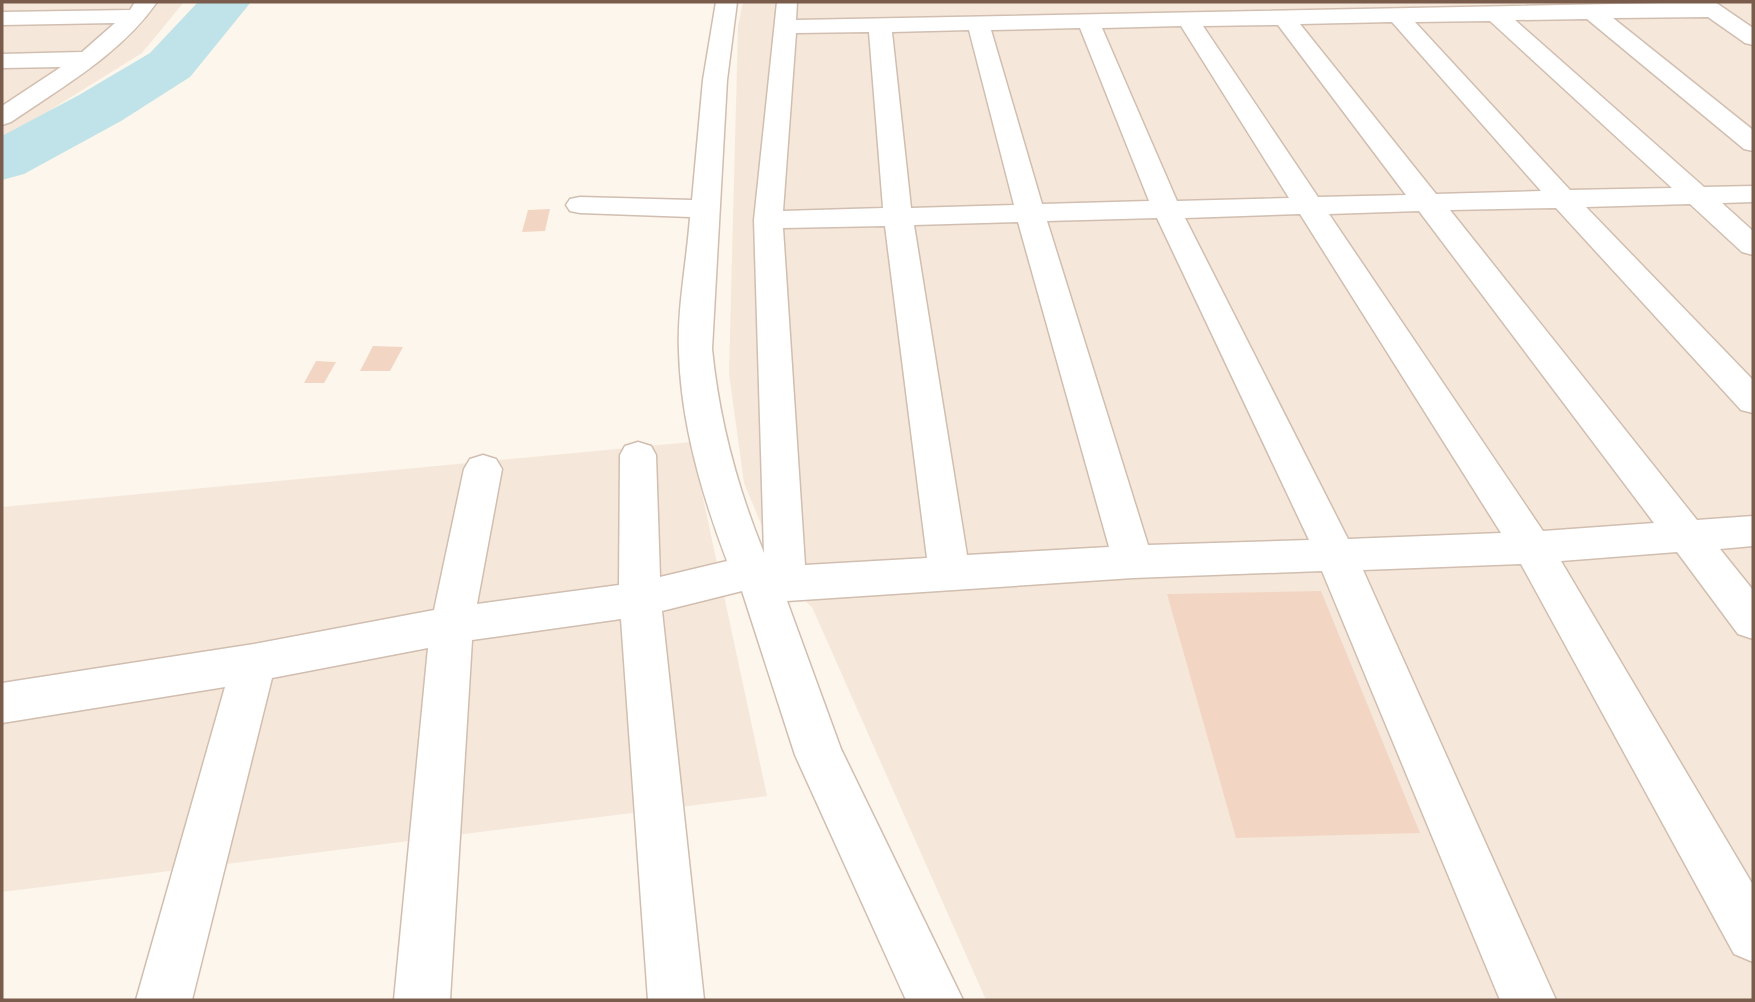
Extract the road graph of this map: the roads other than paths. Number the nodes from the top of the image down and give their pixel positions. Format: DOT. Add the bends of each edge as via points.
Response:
graph roads {
  1 [pos="726,2"];
  2 [pos="1706,6"];
  3 [pos="141,9"];
  4 [pos="1592,12"];
  5 [pos="1495,14"];
  6 [pos="787,15"];
  7 [pos="1398,16"];
  8 [pos="2,18"];
  9 [pos="1284,18"];
  10 [pos="1188,20"];
  11 [pos="1088,22"];
  12 [pos="978,24"];
  13 [pos="880,26"];
  14 [pos="1753,38"];
  15 [pos="88,59"];
  16 [pos="2,61"];
  17 [pos="4,115"];
  18 [pos="1753,144"];
  19 [pos="1753,194"];
  20 [pos="1697,196"];
  21 [pos="1563,199"];
  22 [pos="1429,203"];
  23 [pos="580,205"];
  24 [pos="1309,206"];
  25 [pos="705,209"];
  26 [pos="1167,210"];
  27 [pos="1030,213"];
  28 [pos="898,217"];
  29 [pos="768,220"];
  30 [pos="1753,246"];
  31 [pos="1753,401"];
  32 [pos="638,455"];
  33 [pos="482,469"];
  34 [pos="1753,531"];
  35 [pos="1688,536"];
  36 [pos="1532,548"];
  37 [pos="1335,553"];
  38 [pos="1133,562"];
  39 [pos="949,571"];
  40 [pos="766,580"];
  41 [pos="640,599"];
  42 [pos="1753,621"];
  43 [pos="452,625"];
  44 [pos="254,663"];
  45 [pos="4,709"];
  46 [pos="1753,935"];
  47 [pos="164,1000"];
  48 [pos="422,1000"];
  49 [pos="676,1000"];
  50 [pos="935,1000"];
  51 [pos="1528,1000"];
  1 -- 25 [label="street"];
  2 -- 4 [label="street"];
  2 -- 14 [label="street"];
  3 -- 8 [label="street"];
  3 -- 15 [label="street"];
  4 -- 5 [label="street"];
  4 -- 18 [label="street"];
  5 -- 7 [label="street"];
  5 -- 20 [label="street"];
  6 -- 13 [label="street"];
  6 -- 29 [label="street"];
  7 -- 9 [label="street"];
  7 -- 21 [label="street"];
  9 -- 10 [label="street"];
  9 -- 22 [label="street"];
  10 -- 11 [label="street"];
  10 -- 24 [label="street"];
  11 -- 12 [label="street"];
  11 -- 26 [label="street"];
  12 -- 13 [label="street"];
  12 -- 27 [label="street"];
  13 -- 28 [label="street"];
  15 -- 16 [label="street"];
  15 -- 17 [label="street"];
  19 -- 20 [label="street"];
  20 -- 21 [label="street"];
  20 -- 30 [label="street"];
  21 -- 22 [label="street"];
  21 -- 31 [label="street"];
  22 -- 24 [label="street"];
  22 -- 35 [label="street"];
  23 -- 25 [label="street"];
  24 -- 26 [label="street"];
  24 -- 36 [label="street"];
  25 -- 40 [label="street" via="695,349 699,392 723,500"];
  26 -- 27 [label="street"];
  26 -- 37 [label="street"];
  27 -- 28 [label="street"];
  27 -- 38 [label="street"];
  28 -- 29 [label="street"];
  28 -- 39 [label="street"];
  29 -- 40 [label="street"];
  32 -- 41 [label="street"];
  33 -- 43 [label="street"];
  34 -- 35 [label="street"];
  35 -- 36 [label="street"];
  35 -- 42 [label="street"];
  36 -- 37 [label="street"];
  36 -- 46 [label="street"];
  37 -- 38 [label="street"];
  37 -- 51 [label="street"];
  38 -- 39 [label="street"];
  39 -- 40 [label="street"];
  40 -- 41 [label="street"];
  40 -- 50 [label="street" via="819,755"];
  41 -- 43 [label="street"];
  41 -- 49 [label="street"];
  43 -- 44 [label="street"];
  43 -- 48 [label="street"];
  44 -- 45 [label="street"];
  44 -- 47 [label="street"];
}
